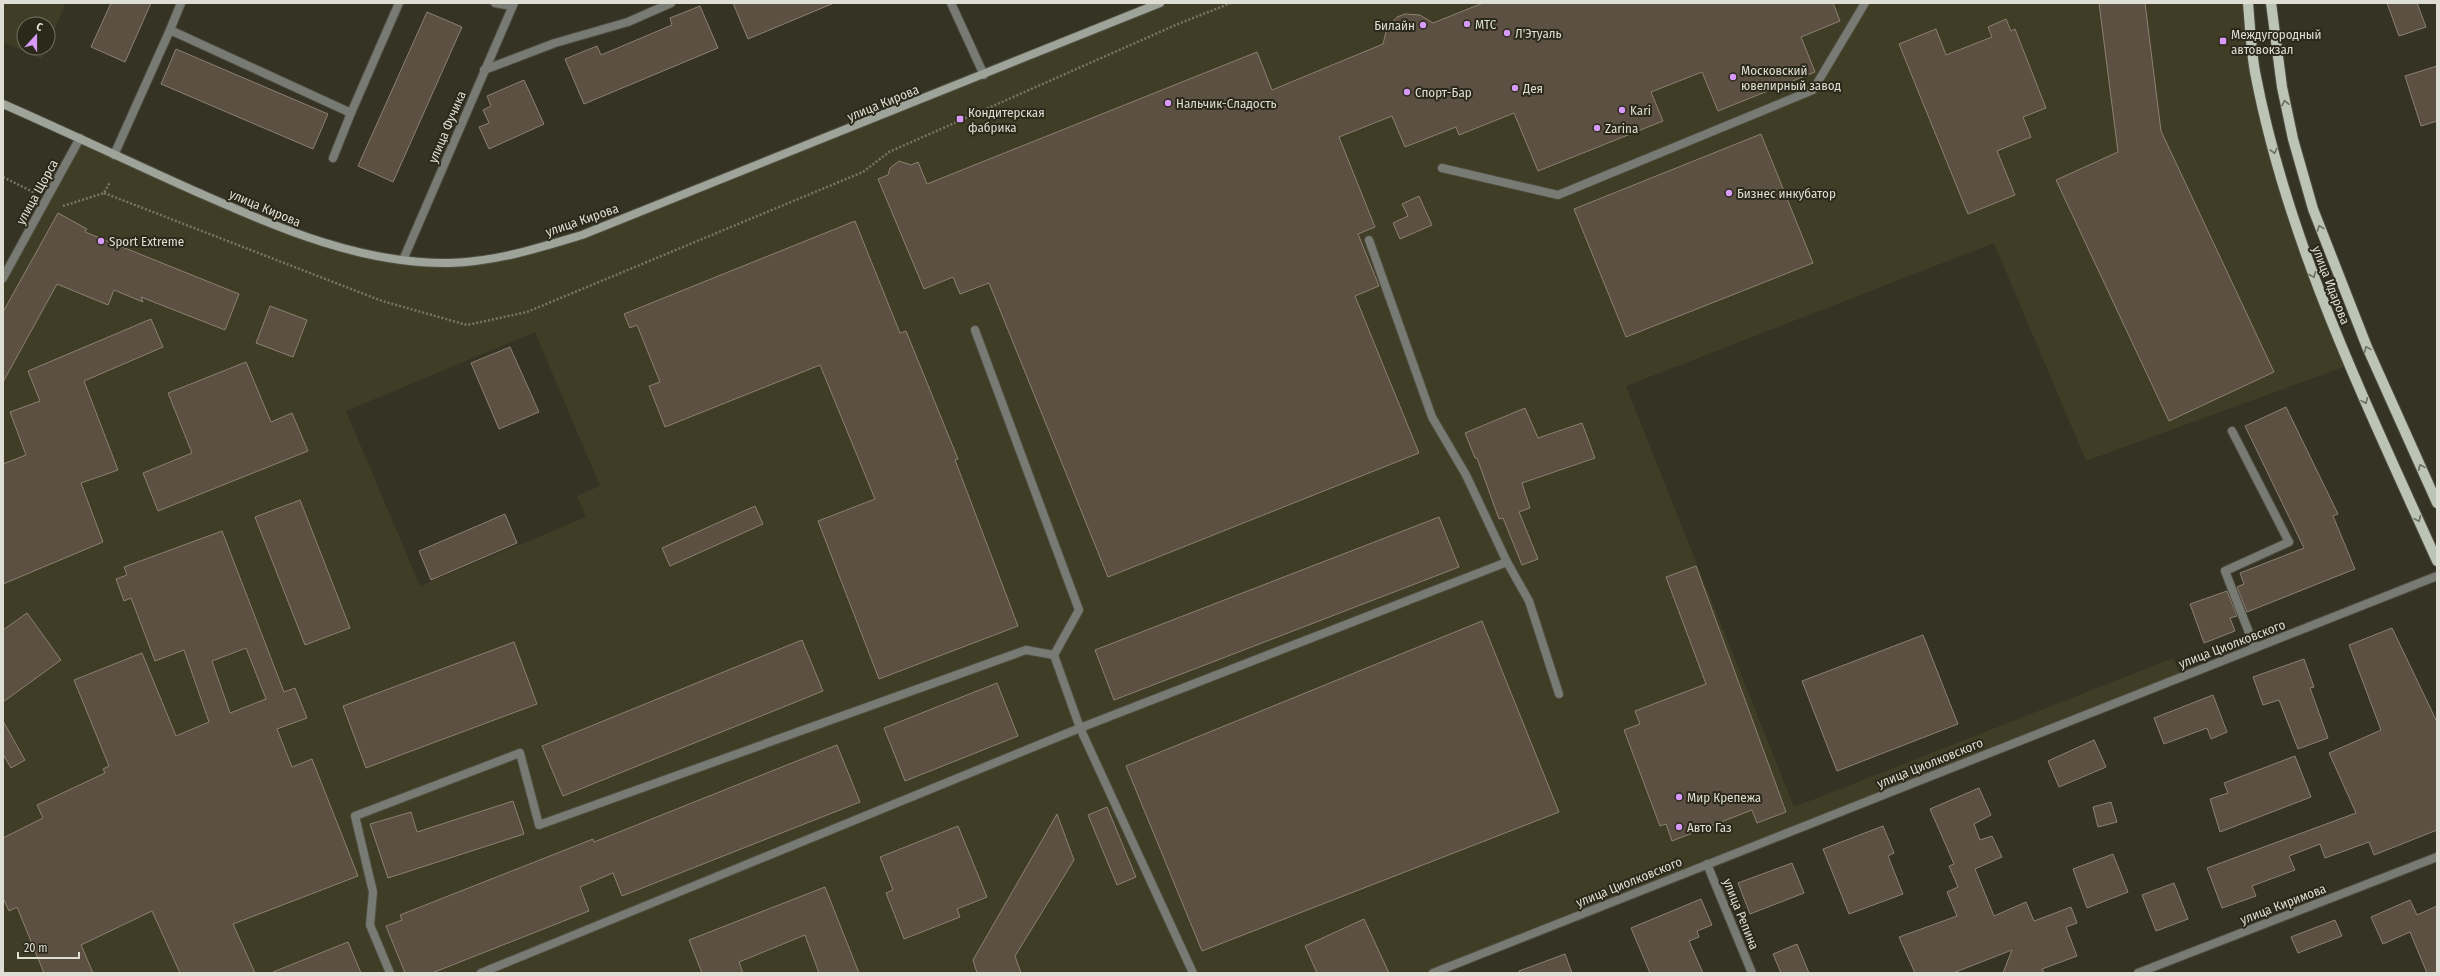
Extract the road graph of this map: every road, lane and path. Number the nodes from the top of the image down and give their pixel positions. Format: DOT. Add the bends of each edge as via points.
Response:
graph roads {
  1 [pos="181,3"];
  2 [pos="399,3"];
  3 [pos="495,3"];
  4 [pos="671,3"];
  5 [pos="951,3"];
  6 [pos="1160,3"];
  7 [pos="1865,3"];
  8 [pos="2248,3"];
  9 [pos="2270,3"];
  10 [pos="513,5"];
  11 [pos="170,30"];
  12 [pos="484,70"];
  13 [pos="984,75"];
  14 [pos="3,104"];
  15 [pos="351,113"];
  16 [pos="80,138"];
  17 [pos="114,155"];
  18 [pos="333,158"];
  19 [pos="1442,168"];
  20 [pos="3,178"];
  21 [pos="110,182"];
  22 [pos="35,192"];
  23 [pos="63,206"];
  24 [pos="1369,240"];
  25 [pos="403,260"];
  26 [pos="3,278"];
  27 [pos="974,330"];
  28 [pos="2232,431"];
  29 [pos="2437,503"];
  30 [pos="1506,562"];
  31 [pos="2437,562"];
  32 [pos="2437,576"];
  33 [pos="2255,648"];
  34 [pos="1054,655"];
  35 [pos="1559,694"];
  36 [pos="1080,728"];
  37 [pos="2437,857"];
  38 [pos="1707,864"];
  39 [pos="390,973"];
  40 [pos="481,973"];
  41 [pos="1193,973"];
  42 [pos="1433,973"];
  43 [pos="1752,973"];
  44 [pos="2138,973"];
  1 -- 11 [label="street"];
  2 -- 15 [label="street"];
  3 -- 10 [label="street"];
  4 -- 12 [label="street" via="628,22 555,43"];
  5 -- 13 [label="street"];
  6 -- 13 [label="main road, улица Кирова"];
  7 -- 19 [label="street" via="1814,90 1558,195"];
  8 -- 31 [label="main road, улица Идарова, one-way" via="2255,71 2284,193 2349,365"];
  29 -- 9 [label="main road, улица Идарова, one-way" via="2336,274 2313,209 2292,139"];
  10 -- 12 [label="street, улица Фучика"];
  11 -- 15 [label="street"];
  11 -- 17 [label="street"];
  12 -- 25 [label="street, улица Фучика"];
  13 -- 25 [label="main road, улица Кирова" via="582,235 484,260 449,263"];
  14 -- 16 [label="main road, улица Кирова"];
  15 -- 18 [label="street"];
  16 -- 17 [label="main road, улица Кирова"];
  16 -- 26 [label="street, улица Щорса"];
  17 -- 25 [label="main road, улица Кирова" via="287,232 341,249"];
  20 -- 22 [label="path"];
  21 -- 23 [label="path" via="104,193"];
  24 -- 30 [label="street" via="1432,417 1466,475"];
  27 -- 34 [label="street" via="1079,610"];
  28 -- 33 [label="street" via="2289,542 2226,571"];
  30 -- 35 [label="street" via="1528,601"];
  30 -- 36 [label="street"];
  32 -- 33 [label="street, улица Циолковского"];
  33 -- 38 [label="street, улица Циолковского"];
  34 -- 36 [label="street"];
  34 -- 39 [label="street" via="1026,650 539,825 520,754 355,816 373,892 370,925"];
  36 -- 40 [label="street"];
  36 -- 41 [label="street"];
  37 -- 44 [label="street, улица Киримова"];
  38 -- 42 [label="street, улица Циолковского"];
  38 -- 43 [label="street, улица Репина"];
}
